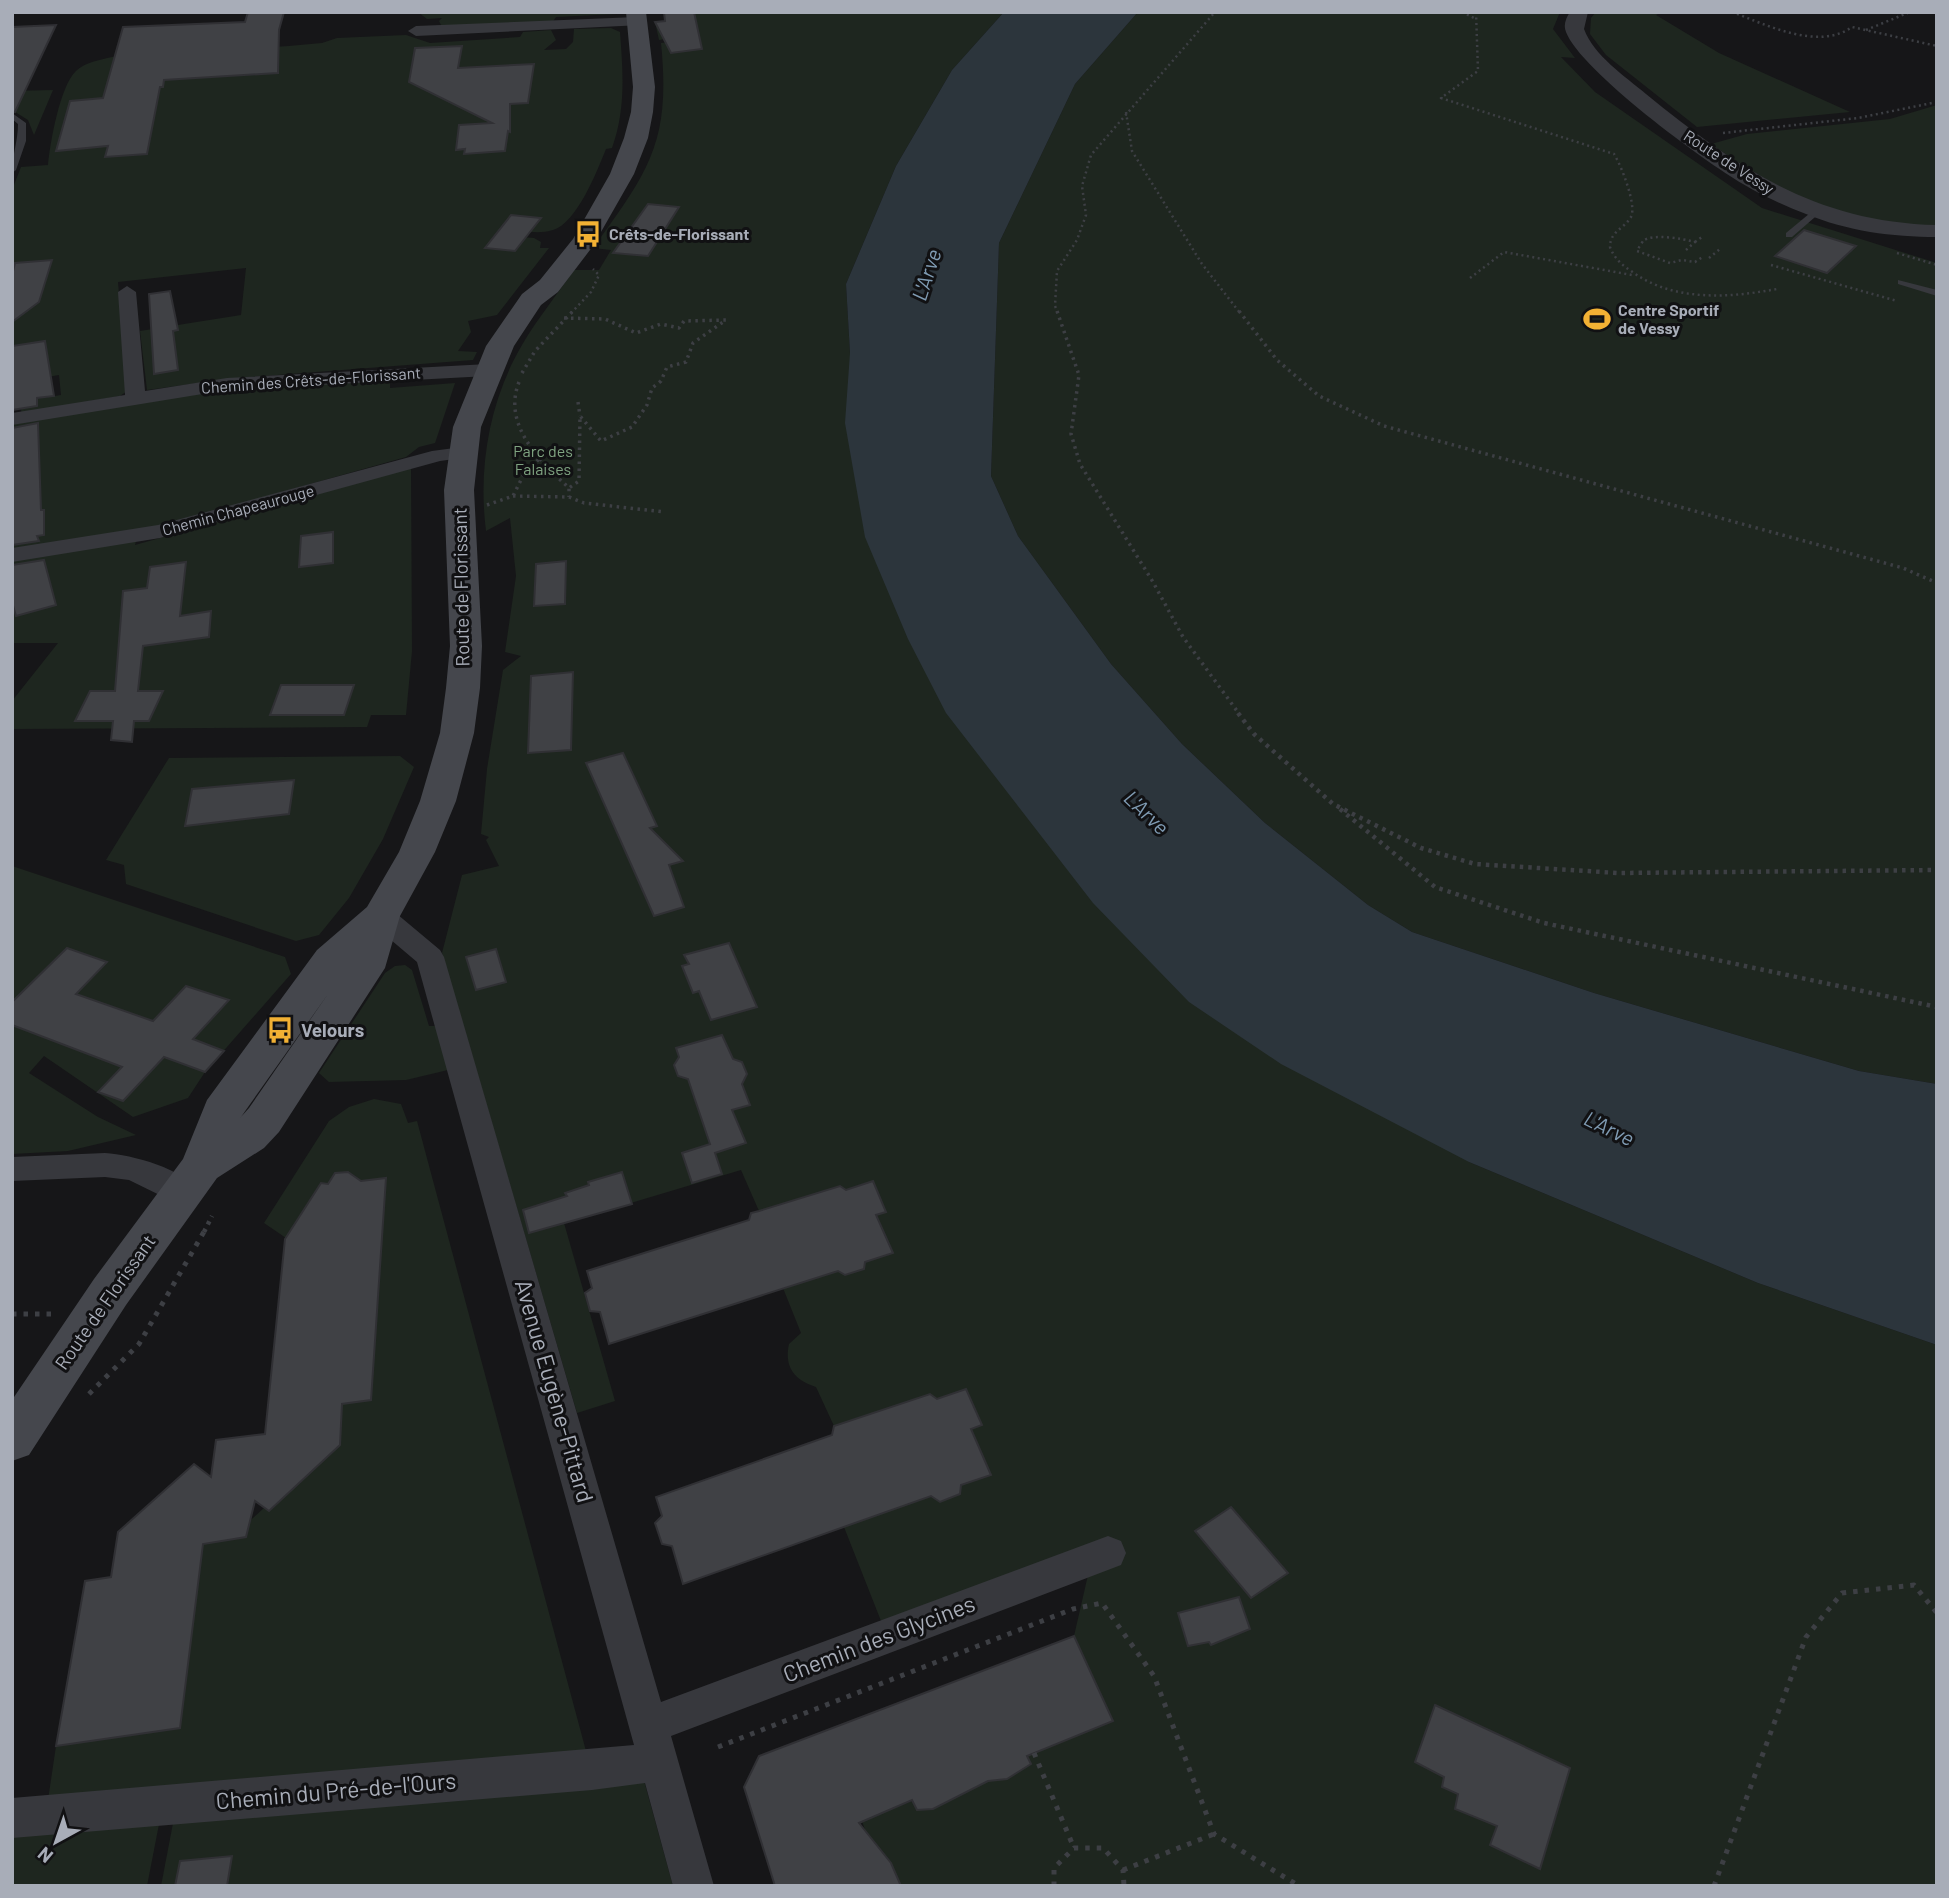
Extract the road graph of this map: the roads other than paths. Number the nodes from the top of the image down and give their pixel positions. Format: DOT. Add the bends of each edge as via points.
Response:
graph roads {
  1 [pos="1579,12"];
  2 [pos="636,17"];
  3 [pos="416,31"];
  4 [pos="12,115"];
  5 [pos="12,170"];
  6 [pos="1818,211"];
  7 [pos="1937,230"];
  8 [pos="1789,235"];
  9 [pos="1901,282"];
  10 [pos="127,292"];
  11 [pos="1937,293"];
  12 [pos="488,370"];
  13 [pos="135,398"];
  14 [pos="12,419"];
  15 [pos="462,453"];
  16 [pos="12,555"];
  17 [pos="381,916"];
  18 [pos="12,1170"];
  19 [pos="192,1179"];
  20 [pos="12,1440"];
  21 [pos="1108,1553"];
  22 [pos="655,1743"];
  23 [pos="12,1818"];
  24 [pos="694,1886"];
  1 -- 6 [label="street, Route de Vessy" via="1574,26 1582,45 1629,89 1748,178"];
  2 -- 3 [label="street"];
  2 -- 12 [label="main road, Route de Florissant" via="644,87 636,138 622,174 584,241 549,286 531,300"];
  4 -- 5 [label="lane" via="22,123 22,141"];
  6 -- 7 [label="street, Route de Vessy" via="1895,229"];
  6 -- 8 [label="lane"];
  9 -- 11 [label="lane"];
  10 -- 13 [label="street"];
  12 -- 13 [label="street, Chemin des Crêts-de-Florissant" via="227,384"];
  12 -- 15 [label="main road, Route de Florissant" via="472,409"];
  13 -- 14 [label="street, Chemin des Crêts-de-Florissant"];
  15 -- 16 [label="street, Chemin Chapeaurouge" via="439,455 160,531"];
  15 -- 17 [label="main road, Route de Florissant" via="459,510 466,646 457,733 428,826"];
  17 -- 19 [label="main road, Route de Florissant" via="366,968 264,1120"];
  17 -- 22 [label="street, Avenue Eugène-Pittard" via="430,957"];
  18 -- 19 [label="street" via="105,1165"];
  19 -- 20 [label="main road, Route de Florissant"];
  21 -- 22 [label="street, Chemin des Glycines"];
  22 -- 23 [label="street, Chemin du Pré-de-l'Ours" via="578,1771"];
  22 -- 24 [label="street, Avenue Eugène-Pittard"];
}
